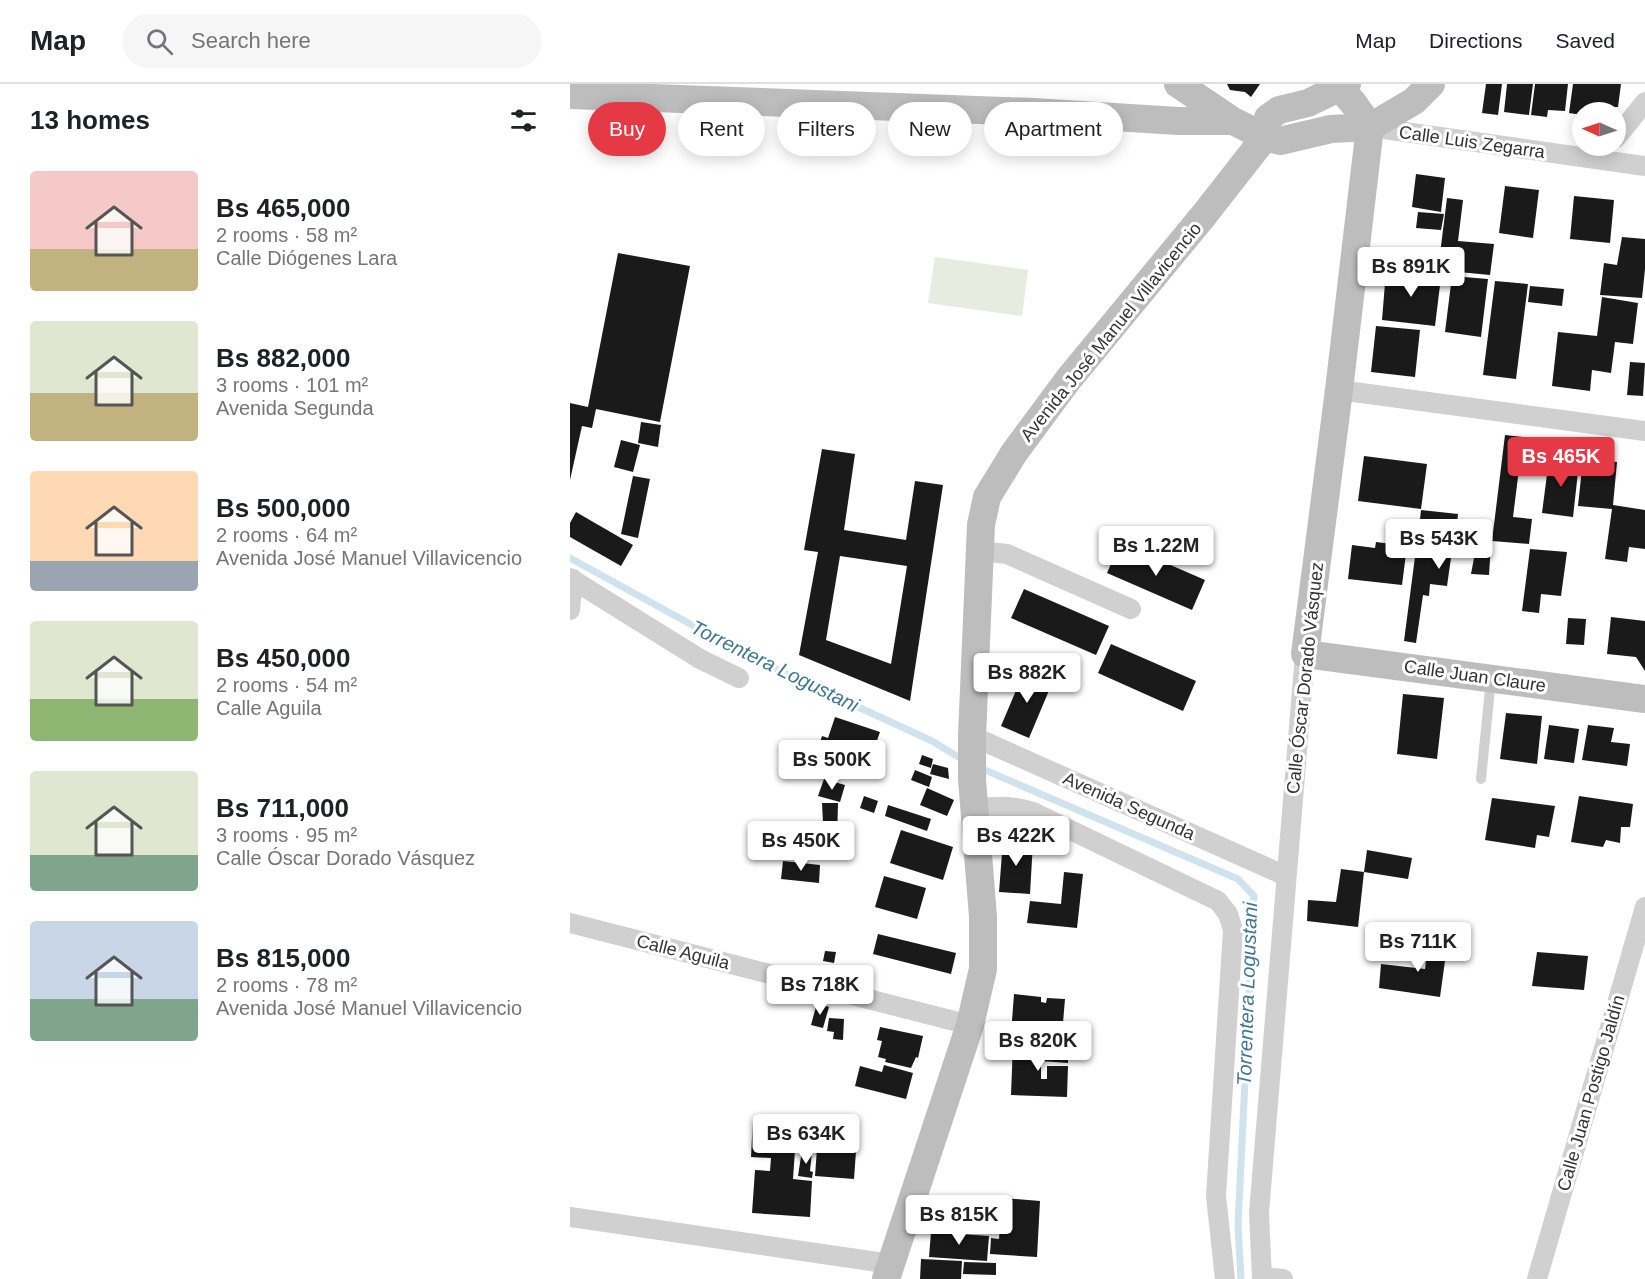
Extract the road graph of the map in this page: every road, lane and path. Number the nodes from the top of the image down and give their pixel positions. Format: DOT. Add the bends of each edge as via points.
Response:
graph roads {
  1 [pos="1178,84"];
  2 [pos="1431,84"];
  3 [pos="1344,86"];
  4 [pos="570,95"];
  5 [pos="1645,102"];
  6 [pos="1233,121"];
  7 [pos="1626,126"];
  8 [pos="1370,127"];
  9 [pos="1265,137"];
  10 [pos="1572,150"];
  11 [pos="1613,156"];
  12 [pos="1645,166"];
  13 [pos="1340,390"];
  14 [pos="1645,430"];
  15 [pos="980,551"];
  16 [pos="572,578"];
  17 [pos="1131,609"];
  18 [pos="570,610"];
  19 [pos="1305,654"];
  20 [pos="739,678"];
  21 [pos="1491,679"];
  22 [pos="1645,699"];
  23 [pos="972,756"];
  24 [pos="1480,779"];
  25 [pos="975,809"];
  26 [pos="1286,876"];
  27 [pos="1645,907"];
  28 [pos="570,923"];
  29 [pos="970,1025"];
  30 [pos="570,1217"];
  31 [pos="888,1272"];
  32 [pos="1269,1278"];
  33 [pos="1224,1279"];
  34 [pos="1537,1279"];
  1 -- 6 [label="street"];
  2 -- 8 [label="street" via="1414,101"];
  3 -- 8 [label="street"];
  3 -- 9 [label="street, Avenida José Manuel Villavicencio" via="1308,103 1279,110 1268,118"];
  4 -- 6 [label="street"];
  5 -- 7 [label="street"];
  6 -- 9 [label="street"];
  8 -- 9 [label="street" via="1331,129 1280,141"];
  8 -- 10 [label="street, Calle Luis Zegarra"];
  8 -- 13 [label="street, Calle Óscar Dorado Vásquez"];
  9 -- 15 [label="street, Avenida José Manuel Villavicencio" via="1068,380 1014,453 987,497"];
  11 -- 12 [label="street, Calle Luis Zegarra"];
  13 -- 14 [label="street"];
  13 -- 19 [label="street, Calle Óscar Dorado Vásquez"];
  15 -- 17 [label="street" via="1007,554"];
  15 -- 23 [label="street, Avenida José Manuel Villavicencio"];
  16 -- 18 [label="street"];
  16 -- 20 [label="street" via="700,659"];
  19 -- 21 [label="street, Calle Juan Claure"];
  19 -- 26 [label="street, Calle Óscar Dorado Vásquez"];
  21 -- 22 [label="street, Calle Juan Claure"];
  21 -- 24 [label="lane"];
  23 -- 25 [label="street, Avenida José Manuel Villavicencio"];
  23 -- 26 [label="street, Avenida Segunda"];
  25 -- 29 [label="street, Avenida José Manuel Villavicencio" via="983,969"];
  25 -- 33 [label="street" via="1001,805 1033,812 1218,901 1228,914 1233,930 1216,1196"];
  26 -- 32 [label="street, Calle Óscar Dorado Vásquez" via="1259,1213"];
  27 -- 34 [label="street, Calle Juan Postigo Jaldín"];
  28 -- 29 [label="street, Calle Aguila"];
  29 -- 31 [label="street, Avenida José Manuel Villavicencio"];
  30 -- 31 [label="street"];
}
